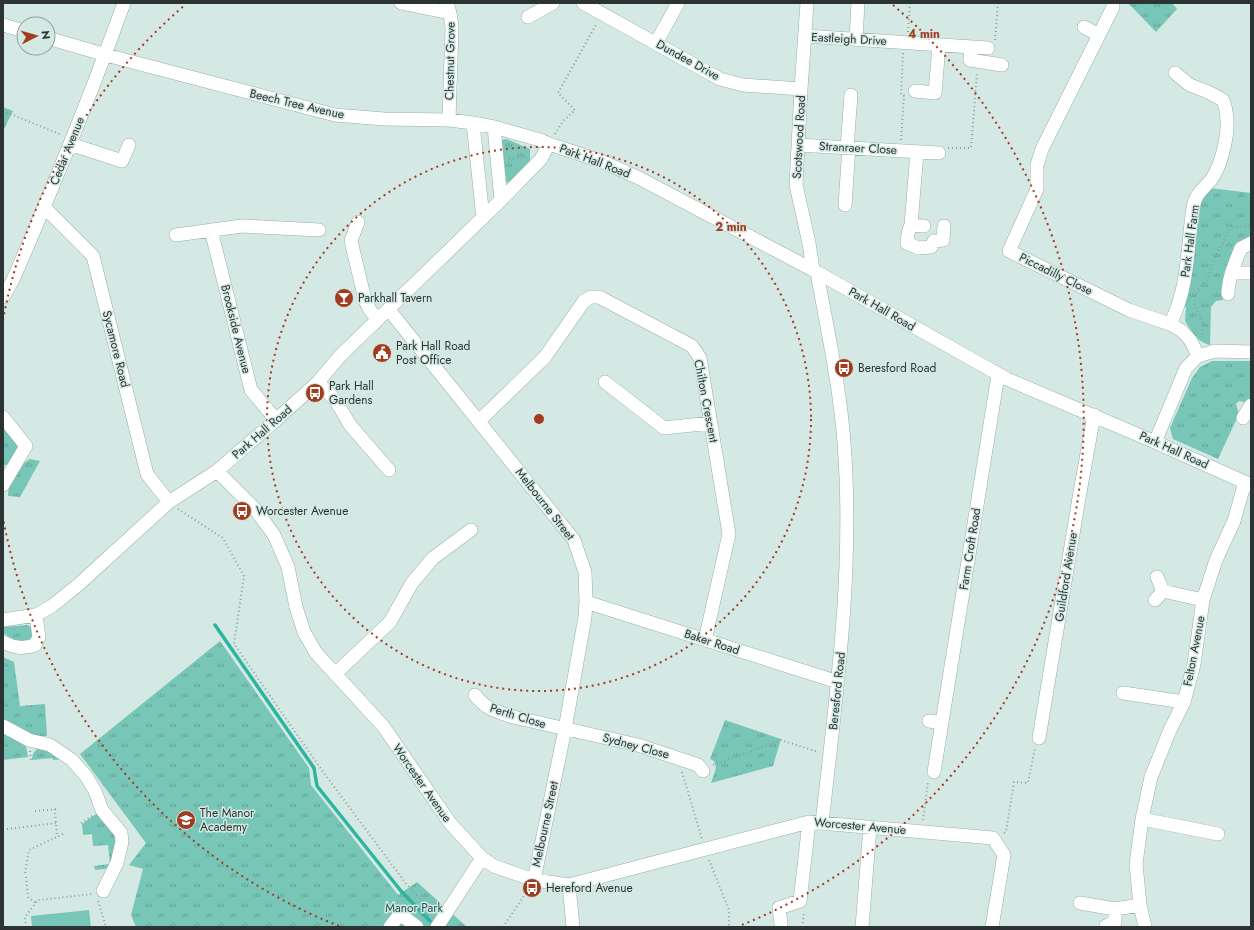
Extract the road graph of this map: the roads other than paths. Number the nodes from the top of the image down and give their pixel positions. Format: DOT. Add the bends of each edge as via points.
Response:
graph roads {
  1 [pos="124,3"];
  2 [pos="401,3"];
  3 [pos="553,3"];
  4 [pos="583,3"];
  5 [pos="678,3"];
  6 [pos="807,3"];
  7 [pos="858,3"];
  8 [pos="1114,7"];
  9 [pos="449,8"];
  10 [pos="528,17"];
  11 [pos="3,25"];
  12 [pos="1084,27"];
  13 [pos="16,29"];
  14 [pos="1099,35"];
  15 [pos="805,36"];
  16 [pos="856,39"];
  17 [pos="56,40"];
  18 [pos="656,43"];
  19 [pos="939,45"];
  20 [pos="971,47"];
  21 [pos="988,48"];
  22 [pos="106,55"];
  23 [pos="1002,65"];
  24 [pos="1175,73"];
  25 [pos="801,89"];
  26 [pos="915,91"];
  27 [pos="851,95"];
  28 [pos="448,120"];
  29 [pos="473,123"];
  30 [pos="494,127"];
  31 [pos="71,142"];
  32 [pos="128,145"];
  33 [pos="798,145"];
  34 [pos="848,147"];
  35 [pos="546,149"];
  36 [pos="917,152"];
  37 [pos="939,153"];
  38 [pos="501,200"];
  39 [pos="845,205"];
  40 [pos="44,207"];
  41 [pos="483,218"];
  42 [pos="358,222"];
  43 [pos="944,226"];
  44 [pos="211,230"];
  45 [pos="319,230"];
  46 [pos="176,235"];
  47 [pos="1251,243"];
  48 [pos="815,271"];
  49 [pos="1232,273"];
  50 [pos="1251,273"];
  51 [pos="1228,294"];
  52 [pos="3,297"];
  53 [pos="389,310"];
  54 [pos="378,320"];
  55 [pos="1170,324"];
  56 [pos="1251,352"];
  57 [pos="1198,356"];
  58 [pos="998,375"];
  59 [pos="318,382"];
  60 [pos="605,382"];
  61 [pos="1251,405"];
  62 [pos="1094,416"];
  63 [pos="3,417"];
  64 [pos="1243,418"];
  65 [pos="276,420"];
  66 [pos="479,421"];
  67 [pos="711,423"];
  68 [pos="1155,442"];
  69 [pos="6,470"];
  70 [pos="389,470"];
  71 [pos="217,471"];
  72 [pos="1248,483"];
  73 [pos="3,485"];
  74 [pos="169,502"];
  75 [pos="471,530"];
  76 [pos="1157,577"];
  77 [pos="1203,600"];
  78 [pos="586,602"];
  79 [pos="36,615"];
  80 [pos="3,620"];
  81 [pos="705,640"];
  82 [pos="3,642"];
  83 [pos="335,674"];
  84 [pos="838,682"];
  85 [pos="1123,693"];
  86 [pos="475,695"];
  87 [pos="1184,702"];
  88 [pos="929,721"];
  89 [pos="942,723"];
  90 [pos="3,726"];
  91 [pos="566,729"];
  92 [pos="1039,738"];
  93 [pos="703,771"];
  94 [pos="934,772"];
  95 [pos="1142,819"];
  96 [pos="815,822"];
  97 [pos="870,827"];
  98 [pos="1218,834"];
  99 [pos="482,858"];
  100 [pos="534,880"];
  101 [pos="569,885"];
  102 [pos="99,895"];
  103 [pos="1080,903"];
  104 [pos="1140,905"];
  105 [pos="1112,919"];
  106 [pos="439,924"];
  107 [pos="781,924"];
  108 [pos="390,927"];
  109 [pos="417,927"];
  110 [pos="573,927"];
  111 [pos="862,927"];
  112 [pos="992,927"];
  113 [pos="1145,927"];
  1 -- 22 [label="street, Cedar Avenue"];
  2 -- 9 [label="street"];
  3 -- 10 [label="street"];
  4 -- 18 [label="street, Dundee Drive"];
  5 -- 18 [label="street"];
  6 -- 15 [label="street, Scotswood Road"];
  7 -- 16 [label="street"];
  8 -- 14 [label="street, Piccadilly Close"];
  9 -- 28 [label="street, Chestnut Grove" via="452,27"];
  11 -- 13 [label="street"];
  12 -- 14 [label="street"];
  14 -- 55 [label="street, Piccadilly Close" via="1042,149 1036,165 1037,189 1009,251 1129,310"];
  15 -- 16 [label="street, Eastleigh Drive"];
  15 -- 25 [label="street, Scotswood Road"];
  16 -- 19 [label="street, Eastleigh Drive"];
  17 -- 22 [label="street, Beech Tree Avenue"];
  18 -- 25 [label="street, Dundee Drive" via="720,79 743,85"];
  19 -- 20 [label="street, Eastleigh Drive"];
  19 -- 26 [label="street" via="935,93"];
  20 -- 21 [label="street, Eastleigh Drive"];
  20 -- 23 [label="street" via="974,61"];
  22 -- 28 [label="street, Beech Tree Avenue" via="335,115"];
  22 -- 31 [label="street, Cedar Avenue"];
  24 -- 55 [label="street, Park Hall Farm" via="1190,85 1223,100 1227,113 1227,135 1218,167 1197,196 1193,206 1189,256 1180,300"];
  25 -- 33 [label="street, Scotswood Road"];
  27 -- 34 [label="street"];
  28 -- 29 [label="street, Beech Tree Avenue"];
  29 -- 30 [label="street, Beech Tree Avenue"];
  29 -- 41 [label="street"];
  30 -- 35 [label="street, Beech Tree Avenue" via="540,140"];
  30 -- 38 [label="street"];
  31 -- 32 [label="street" via="122,161"];
  31 -- 40 [label="street, Cedar Avenue"];
  33 -- 34 [label="street, Stranraer Close"];
  33 -- 48 [label="street, Scotswood Road" via="796,185"];
  34 -- 36 [label="street, Stranraer Close"];
  34 -- 39 [label="street"];
  35 -- 38 [label="street, Park Hall Road" via="541,159"];
  35 -- 48 [label="street, Park Hall Road" via="601,162 639,178"];
  36 -- 37 [label="street, Stranraer Close"];
  36 -- 43 [label="street" via="913,208 918,226 908,233 907,242 918,248 931,247 934,241 943,240"];
  38 -- 41 [label="street, Park Hall Road"];
  40 -- 52 [label="street, Cedar Avenue"];
  40 -- 74 [label="street, Sycamore Road" via="93,256 147,474"];
  41 -- 53 [label="street, Park Hall Road"];
  42 -- 54 [label="street" via="351,241 365,300"];
  44 -- 45 [label="street" via="242,226"];
  44 -- 46 [label="street"];
  44 -- 65 [label="street, Brookside Avenue" via="251,390"];
  47 -- 49 [label="street" via="1241,248"];
  48 -- 58 [label="street, Park Hall Road"];
  48 -- 84 [label="street, Beresford Road" via="838,393 844,442 847,550 844,627"];
  49 -- 50 [label="street"];
  49 -- 51 [label="street"];
  53 -- 54 [label="street, Park Hall Road"];
  53 -- 66 [label="street, Melbourne Street"];
  54 -- 59 [label="street, Park Hall Road" via="340,356"];
  55 -- 57 [label="street, Piccadilly Close" via="1182,331 1191,341"];
  56 -- 57 [label="street" via="1215,351"];
  57 -- 68 [label="street" via="1186,368"];
  58 -- 62 [label="street, Park Hall Road"];
  58 -- 89 [label="street, Farm Croft Road"];
  59 -- 65 [label="street, Park Hall Road"];
  59 -- 70 [label="street" via="336,401 350,425"];
  60 -- 67 [label="street" via="664,428"];
  61 -- 64 [label="street"];
  62 -- 68 [label="street, Park Hall Road"];
  62 -- 92 [label="street, Guildford Avenue"];
  63 -- 69 [label="street" via="26,446"];
  65 -- 71 [label="street, Park Hall Road"];
  66 -- 67 [label="street, Chilton Crescent" via="545,357 584,301 591,297 599,297 692,346 700,358"];
  66 -- 78 [label="street, Melbourne Street" via="574,540 585,572"];
  67 -- 81 [label="street, Chilton Crescent" via="729,534"];
  68 -- 72 [label="street, Park Hall Road"];
  69 -- 73 [label="street"];
  71 -- 74 [label="street, Park Hall Road"];
  71 -- 83 [label="street, Worcester Avenue" via="255,509 274,535 288,567 304,632 316,653"];
  72 -- 77 [label="street, Felton Avenue" via="1216,560"];
  74 -- 79 [label="street, Park Hall Road" via="78,585"];
  75 -- 83 [label="street" via="433,558 412,583 390,622"];
  76 -- 77 [label="street" via="1159,596"];
  77 -- 87 [label="street, Felton Avenue" via="1194,664"];
  78 -- 81 [label="street, Baker Road"];
  78 -- 91 [label="street, Melbourne Street"];
  79 -- 80 [label="street, Park Hall Road"];
  79 -- 82 [label="street" via="39,637 35,645 23,648"];
  81 -- 84 [label="street, Baker Road"];
  83 -- 99 [label="street, Worcester Avenue" via="383,726 450,823"];
  84 -- 96 [label="street, Beresford Road" via="829,756"];
  85 -- 87 [label="street"];
  86 -- 91 [label="street, Perth Close" via="481,703 494,711"];
  87 -- 95 [label="street, Felton Avenue" via="1151,777"];
  88 -- 89 [label="street"];
  89 -- 94 [label="street, Farm Croft Road"];
  90 -- 102 [label="street" via="29,740 51,743 72,760 86,776 102,810 121,833 122,842 117,863"];
  91 -- 93 [label="street, Sydney Close" via="638,745 698,765"];
  91 -- 100 [label="street, Melbourne Street"];
  95 -- 98 [label="street"];
  95 -- 104 [label="street, Felton Avenue" via="1136,864"];
  96 -- 97 [label="street, Worcester Avenue"];
  96 -- 101 [label="street, Worcester Avenue" via="705,848"];
  96 -- 107 [label="street, Beresford Road" via="800,901 779,908"];
  97 -- 111 [label="street"];
  97 -- 112 [label="street, Worcester Avenue" via="993,838 1004,855"];
  99 -- 100 [label="street, Worcester Avenue" via="494,866"];
  99 -- 106 [label="street"];
  100 -- 101 [label="street, Worcester Avenue"];
  101 -- 110 [label="street"];
  103 -- 105 [label="street" via="1096,905"];
  104 -- 105 [label="street"];
  104 -- 113 [label="street, Felton Avenue"];
  108 -- 109 [label="street" via="400,914"];
}
